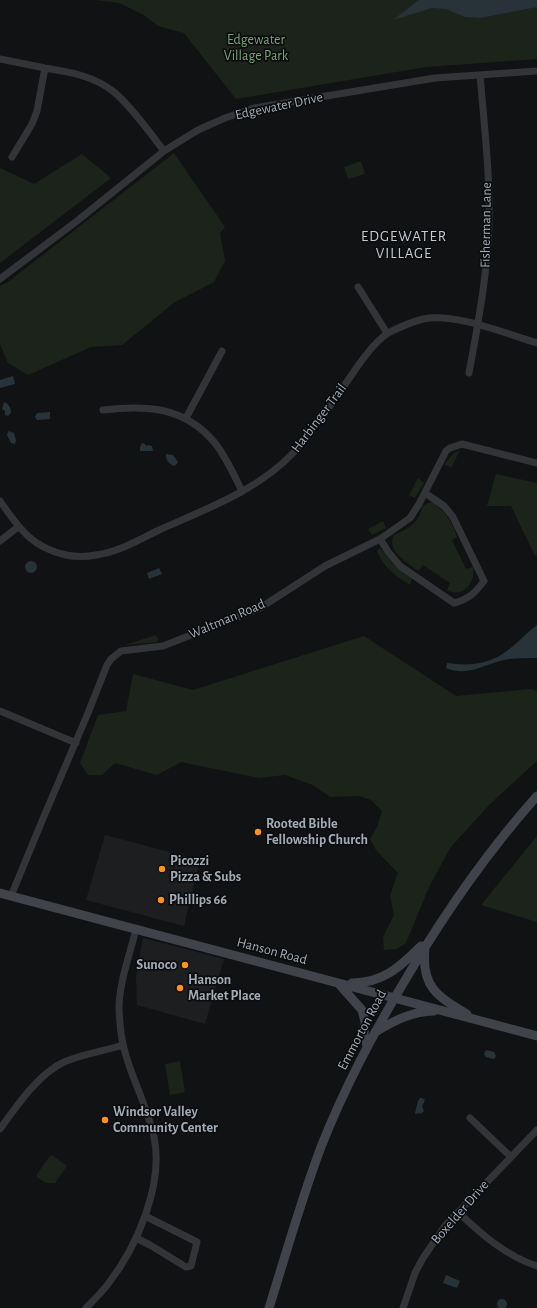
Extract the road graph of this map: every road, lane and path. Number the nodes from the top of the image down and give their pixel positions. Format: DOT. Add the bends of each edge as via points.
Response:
graph roads {
  1 [pos="0,59"];
  2 [pos="45,68"];
  3 [pos="537,71"];
  4 [pos="480,75"];
  5 [pos="164,151"];
  6 [pos="12,157"];
  7 [pos="0,279"];
  8 [pos="358,287"];
  9 [pos="478,325"];
  10 [pos="387,333"];
  11 [pos="537,343"];
  12 [pos="222,351"];
  13 [pos="469,373"];
  14 [pos="102,410"];
  15 [pos="186,418"];
  16 [pos="537,463"];
  17 [pos="242,491"];
  18 [pos="424,493"];
  19 [pos="0,501"];
  20 [pos="18,527"];
  21 [pos="380,539"];
  22 [pos="0,541"];
  23 [pos="0,711"];
  24 [pos="76,743"];
  25 [pos="537,796"];
  26 [pos="0,893"];
  27 [pos="11,896"];
  28 [pos="136,929"];
  29 [pos="433,934"];
  30 [pos="426,945"];
  31 [pos="338,983"];
  32 [pos="394,998"];
  33 [pos="444,1011"];
  34 [pos="477,1020"];
  35 [pos="374,1032"];
  36 [pos="537,1036"];
  37 [pos="123,1045"];
  38 [pos="367,1046"];
  39 [pos="470,1118"];
  40 [pos="0,1128"];
  41 [pos="537,1130"];
  42 [pos="511,1157"];
  43 [pos="458,1212"];
  44 [pos="145,1216"];
  45 [pos="136,1238"];
  46 [pos="537,1266"];
  47 [pos="86,1308"];
  48 [pos="269,1308"];
  49 [pos="403,1308"];
  1 -- 2 [label="street"];
  2 -- 5 [label="street" via="70,71 103,84 125,103"];
  2 -- 6 [label="street" via="37,111"];
  3 -- 4 [label="street, Edgewater Drive"];
  4 -- 5 [label="street, Edgewater Drive" via="434,78 254,108 198,130"];
  4 -- 9 [label="street, Fisherman Lane" via="489,220"];
  5 -- 7 [label="street, Edgewater Drive"];
  8 -- 10 [label="street"];
  9 -- 10 [label="street, Harbinger Trail" via="452,318 436,317 423,319"];
  9 -- 11 [label="street, Harbinger Trail"];
  9 -- 13 [label="street, Fisherman Lane"];
  10 -- 17 [label="street, Harbinger Trail" via="364,358 306,439 280,466"];
  12 -- 15 [label="street"];
  14 -- 15 [label="street" via="153,408"];
  15 -- 17 [label="street" via="215,443"];
  16 -- 18 [label="street, Waltman Road" via="462,444 446,451"];
  17 -- 20 [label="street, Harbinger Trail" via="121,548 97,555 79,556 52,550 38,544"];
  18 -- 21 [label="street, Waltman Road" via="410,518"];
  18 -- 21 [label="street" via="444,506 453,517 484,581 477,590 465,600 454,603 400,566"];
  19 -- 20 [label="street, Harbinger Trail"];
  20 -- 22 [label="street"];
  21 -- 24 [label="street, Waltman Road" via="325,566 260,608 163,646 116,654 107,665"];
  23 -- 24 [label="street"];
  24 -- 27 [label="street, Waltman Road"];
  25 -- 29 [label="main road, Emmorton Road" via="481,864"];
  26 -- 27 [label="main road, Hanson Road"];
  27 -- 28 [label="main road, Hanson Road"];
  28 -- 31 [label="main road, Hanson Road"];
  28 -- 37 [label="street" via="120,998"];
  29 -- 30 [label="main road, Emmorton Road"];
  29 -- 31 [label="main road" via="406,962 383,977 361,983"];
  30 -- 32 [label="main road, Emmorton Road"];
  30 -- 34 [label="main road" via="424,960 427,980 446,1002"];
  31 -- 32 [label="main road, Hanson Road"];
  31 -- 38 [label="main road" via="362,1010"];
  32 -- 33 [label="main road, Hanson Road"];
  32 -- 35 [label="main road, Emmorton Road"];
  33 -- 34 [label="main road, Hanson Road"];
  33 -- 35 [label="main road" via="428,1011 405,1016"];
  34 -- 36 [label="main road, Hanson Road"];
  35 -- 38 [label="main road, Emmorton Road"];
  37 -- 40 [label="street" via="73,1058 54,1067 32,1088"];
  37 -- 44 [label="street" via="154,1138 155,1172"];
  38 -- 48 [label="main road, Emmorton Road" via="322,1146 295,1222"];
  39 -- 42 [label="street"];
  41 -- 42 [label="street, Boxelder Drive"];
  42 -- 43 [label="street, Boxelder Drive"];
  43 -- 46 [label="street" via="477,1230 511,1255"];
  43 -- 49 [label="street, Boxelder Drive" via="423,1258"];
  44 -- 45 [label="street"];
  44 -- 45 [label="street" via="197,1242 191,1266 186,1267"];
  45 -- 47 [label="street" via="108,1284"];
}
